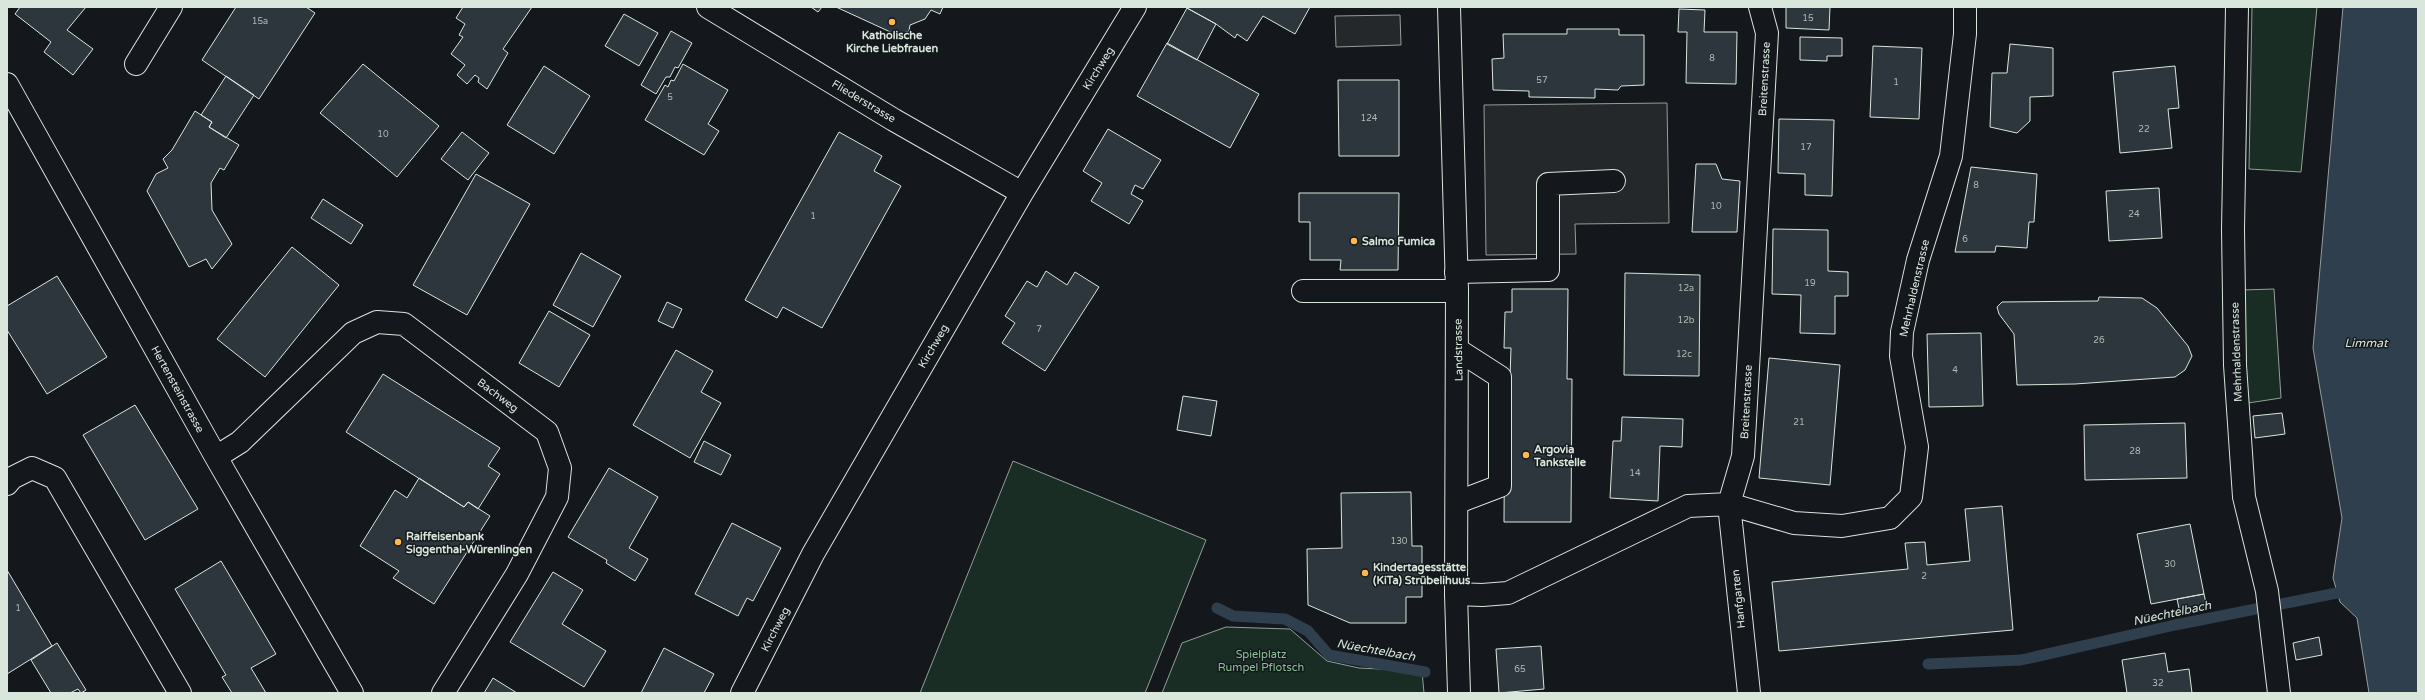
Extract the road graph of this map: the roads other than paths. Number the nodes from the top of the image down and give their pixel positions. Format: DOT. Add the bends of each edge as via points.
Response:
graph roads {
  1 [pos="171,7"];
  2 [pos="1136,7"];
  3 [pos="1448,7"];
  4 [pos="1760,7"];
  5 [pos="1965,7"];
  6 [pos="2238,7"];
  7 [pos="711,8"];
  8 [pos="136,64"];
  9 [pos="7,84"];
  10 [pos="1614,182"];
  11 [pos="1022,193"];
  12 [pos="1457,282"];
  13 [pos="1303,291"];
  14 [pos="1458,350"];
  15 [pos="216,457"];
  16 [pos="7,484"];
  17 [pos="1458,502"];
  18 [pos="1729,504"];
  19 [pos="1456,594"];
  20 [pos="180,693"];
  21 [pos="352,693"];
  22 [pos="443,693"];
  23 [pos="742,693"];
  24 [pos="1459,693"];
  25 [pos="1748,693"];
  26 [pos="2279,693"];
  1 -- 8 [label="street"];
  2 -- 11 [label="street, Kirchweg"];
  3 -- 12 [label="street, Landstrasse"];
  4 -- 18 [label="street, Breitenstrasse" via="1767,33 1743,456"];
  5 -- 18 [label="street, Mehrhaldenstrasse" via="1965,34 1951,156 1918,260 1902,332 1901,356 1917,447 1911,497 1890,518 1842,526 1794,523"];
  6 -- 26 [label="street, Mehrhaldenstrasse" via="2233,229 2235,365 2244,497 2267,591"];
  7 -- 11 [label="street, Fliederstrasse" via="894,120"];
  9 -- 15 [label="street, Hertensteinstrasse"];
  10 -- 12 [label="street" via="1548,184 1548,270"];
  11 -- 23 [label="street, Kirchweg" via="813,554"];
  12 -- 13 [label="street"];
  12 -- 14 [label="street, Landstrasse"];
  14 -- 17 [label="street, Landstrasse"];
  14 -- 17 [label="street" via="1500,378 1500,486"];
  15 -- 21 [label="street, Hertensteinstrasse"];
  15 -- 22 [label="street, Bachweg" via="240,442 353,333 377,322 404,324 547,432 560,468 557,497 517,574"];
  16 -- 20 [label="street" via="12,478 32,468 55,478"];
  17 -- 19 [label="street, Landstrasse"];
  18 -- 19 [label="street" via="1688,506 1508,593"];
  18 -- 25 [label="street, Hanfgarten"];
  19 -- 24 [label="street, Landstrasse"];
}
